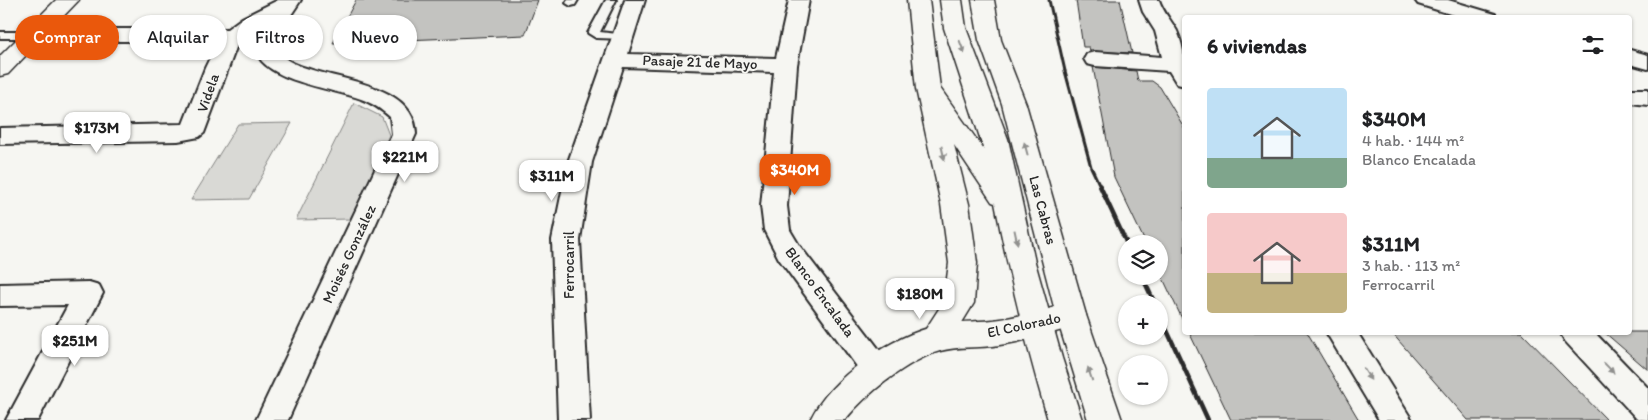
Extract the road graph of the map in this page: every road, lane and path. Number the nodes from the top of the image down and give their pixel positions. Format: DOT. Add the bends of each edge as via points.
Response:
graph roads {
  1 [pos="68,0"];
  2 [pos="611,0"];
  3 [pos="635,0"];
  4 [pos="799,0"];
  5 [pos="918,0"];
  6 [pos="951,0"];
  7 [pos="983,0"];
  8 [pos="1149,0"];
  9 [pos="1164,0"];
  10 [pos="1425,0"];
  11 [pos="290,1"];
  12 [pos="53,15"];
  13 [pos="1478,15"];
  14 [pos="1166,31"];
  15 [pos="0,35"];
  16 [pos="15,35"];
  17 [pos="119,35"];
  18 [pos="232,35"];
  19 [pos="618,48"];
  20 [pos="15,54"];
  21 [pos="1632,58"];
  22 [pos="1096,59"];
  23 [pos="1648,62"];
  24 [pos="786,65"];
  25 [pos="0,69"];
  26 [pos="1182,70"];
  27 [pos="928,89"];
  28 [pos="1632,96"];
  29 [pos="1648,97"];
  30 [pos="0,136"];
  31 [pos="1009,205"];
  32 [pos="0,296"];
  33 [pos="1071,314"];
  34 [pos="1038,324"];
  35 [pos="1344,335"];
  36 [pos="1578,335"];
  37 [pos="936,338"];
  38 [pos="877,370"];
  39 [pos="1648,409"];
  40 [pos="22,420"];
  41 [pos="272,420"];
  42 [pos="574,420"];
  43 [pos="827,420"];
  44 [pos="1066,420"];
  45 [pos="1105,420"];
  46 [pos="1396,420"];
  1 -- 12 [label="main road"];
  2 -- 19 [label="lane" via="594,33"];
  3 -- 19 [label="street, Ferrocarril"];
  4 -- 24 [label="street, Blanco Encalada"];
  5 -- 27 [label="main road"];
  6 -- 31 [label="main road, Las Cabras, one-way" via="955,28 995,139"];
  33 -- 7 [label="main road, Las Cabras, one-way" via="1014,104 990,40"];
  8 -- 14 [label="street"];
  9 -- 14 [label="street" via="1168,18"];
  10 -- 13 [label="street"];
  11 -- 18 [label="street"];
  11 -- 41 [label="street, Moisés González" via="264,44 271,62 385,99 401,114 404,134"];
  14 -- 26 [label="street"];
  15 -- 16 [label="lane"];
  17 -- 18 [label="street"];
  18 -- 30 [label="street, Videla" via="196,127 190,131 178,134"];
  19 -- 24 [label="street, Pasaje 21 de Mayo"];
  19 -- 42 [label="street, Ferrocarril" via="580,162 566,240"];
  20 -- 25 [label="main road"];
  21 -- 23 [label="street"];
  22 -- 26 [label="street"];
  24 -- 38 [label="street, Blanco Encalada" via="774,206 777,230 789,252"];
  27 -- 31 [label="main road"];
  27 -- 37 [label="main road, one-way" via="955,204 963,263 959,303"];
  28 -- 29 [label="street"];
  31 -- 34 [label="main road, Las Cabras, one-way"];
  32 -- 40 [label="street" via="89,293"];
  33 -- 34 [label="main road, El Colorado"];
  45 -- 33 [label="main road, Las Cabras, one-way"];
  34 -- 37 [label="main road, El Colorado" via="995,333"];
  34 -- 44 [label="main road, Las Cabras"];
  35 -- 46 [label="street, one-way"];
  36 -- 39 [label="street, one-way"];
  37 -- 38 [label="main road, El Colorado"];
  38 -- 43 [label="main road, El Colorado" via="832,409"];
}
